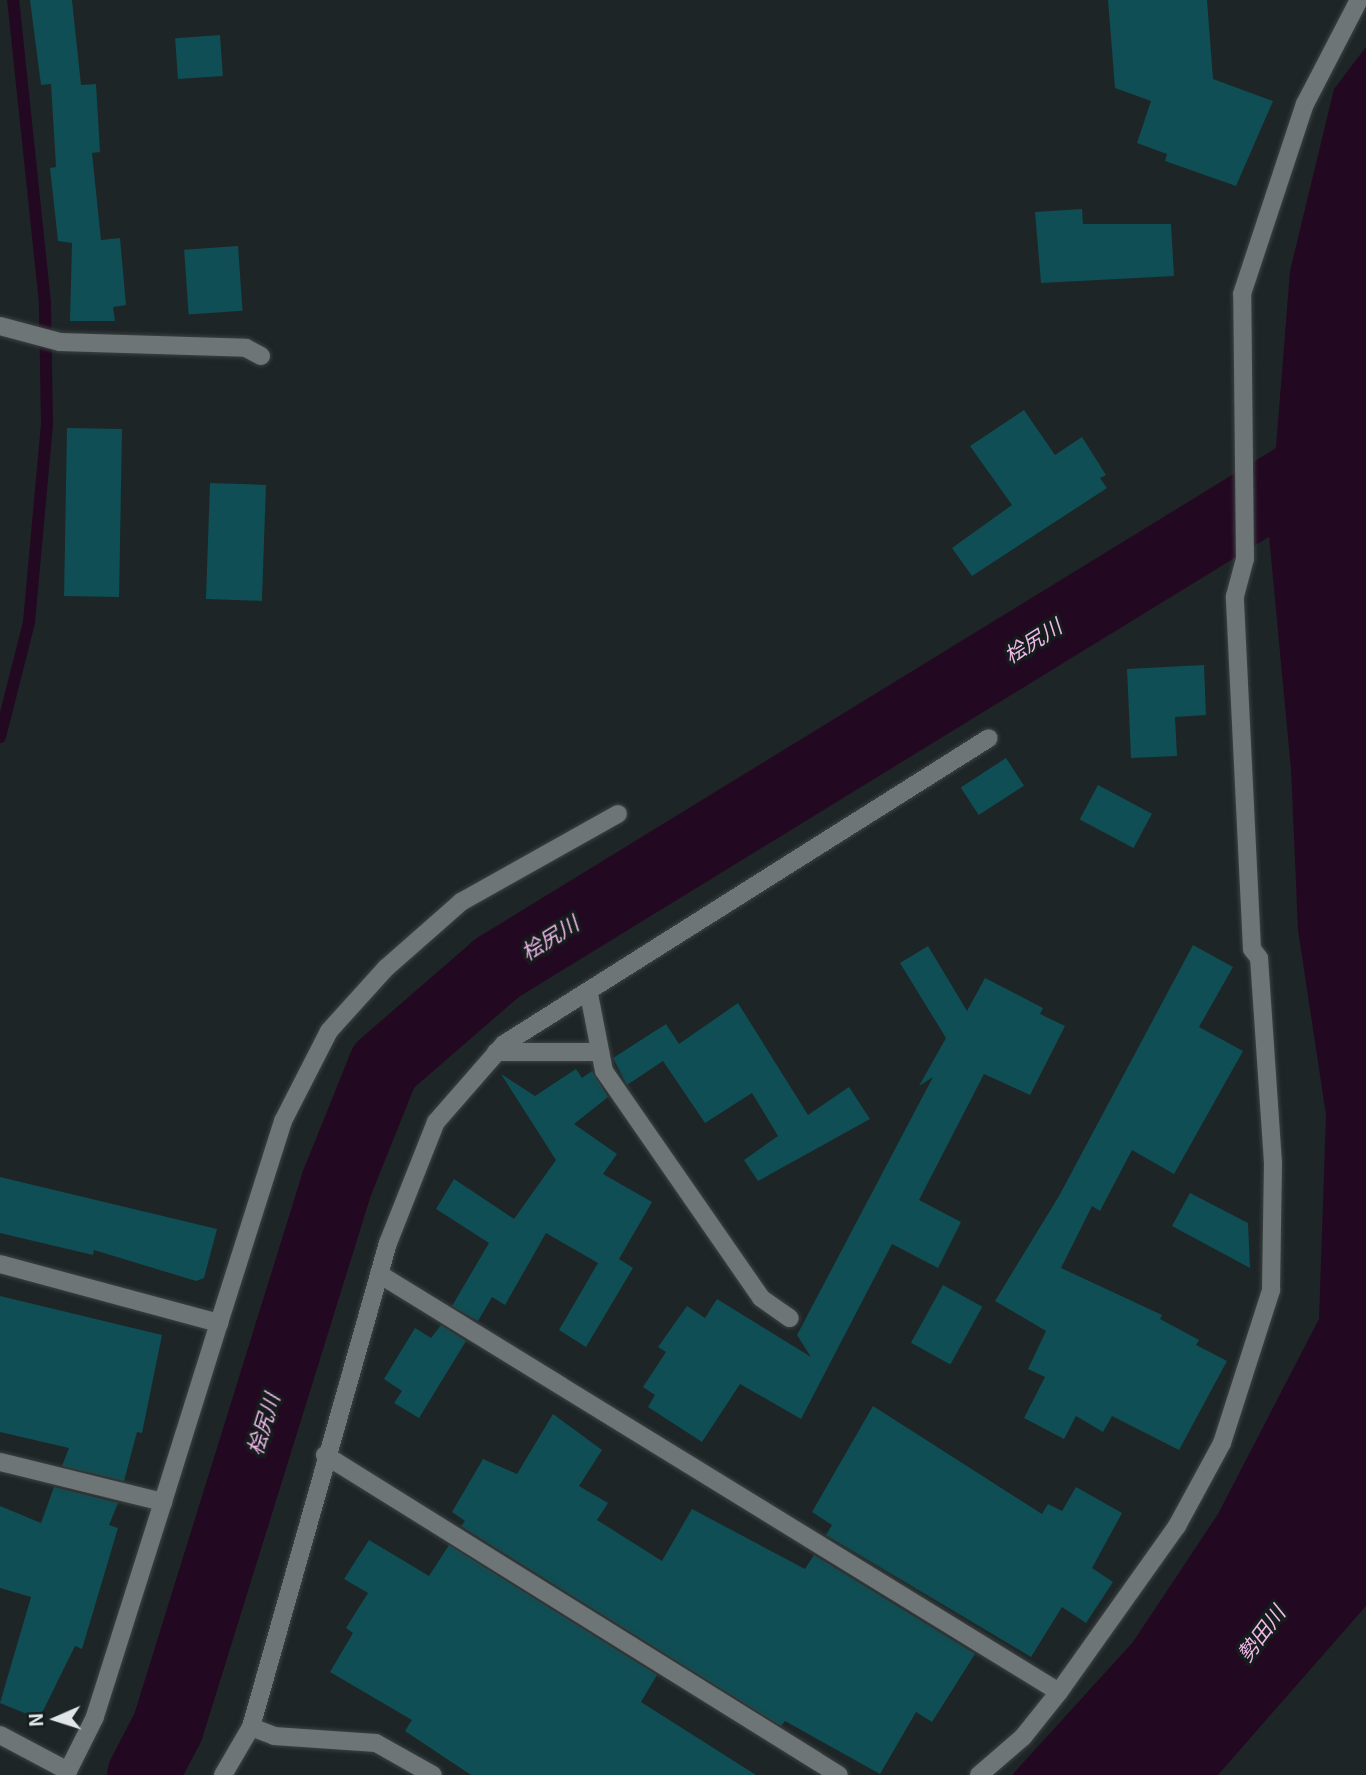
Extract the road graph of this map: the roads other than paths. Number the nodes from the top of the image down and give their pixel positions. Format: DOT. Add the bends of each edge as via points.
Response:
graph roads {
  1 [pos="1359,0"];
  2 [pos="0,326"];
  3 [pos="261,356"];
  4 [pos="989,738"];
  5 [pos="618,814"];
  6 [pos="589,994"];
  7 [pos="496,1052"];
  8 [pos="597,1052"];
  9 [pos="0,1264"];
  10 [pos="379,1274"];
  11 [pos="790,1318"];
  12 [pos="219,1323"];
  13 [pos="325,1455"];
  14 [pos="0,1462"];
  15 [pos="163,1502"];
  16 [pos="1059,1692"];
  17 [pos="251,1727"];
  18 [pos="0,1735"];
  19 [pos="410,1769"];
  20 [pos="66,1773"];
  21 [pos="223,1775"];
  22 [pos="433,1775"];
  23 [pos="839,1775"];
  24 [pos="979,1775"];
  1 -- 16 [label="street" via="1305,104 1242,294 1245,559 1235,596 1252,949 1259,958 1273,1163 1271,1290 1222,1443 1177,1526"];
  2 -- 3 [label="street" via="60,342 246,348"];
  4 -- 6 [label="street"];
  5 -- 12 [label="street" via="461,902 387,968 329,1031 294,1094 234,1290"];
  6 -- 7 [label="street"];
  6 -- 8 [label="street"];
  7 -- 8 [label="street"];
  7 -- 10 [label="street" via="436,1122"];
  8 -- 11 [label="street" via="604,1071 761,1298"];
  9 -- 12 [label="street"];
  10 -- 13 [label="street"];
  10 -- 16 [label="street"];
  12 -- 15 [label="street"];
  13 -- 17 [label="street" via="317,1505"];
  13 -- 23 [label="street"];
  14 -- 15 [label="street"];
  15 -- 20 [label="street" via="95,1717"];
  16 -- 24 [label="street" via="1023,1737"];
  17 -- 19 [label="street" via="274,1736 376,1743"];
  17 -- 21 [label="street"];
  18 -- 20 [label="street"];
  19 -- 22 [label="street"];
}
